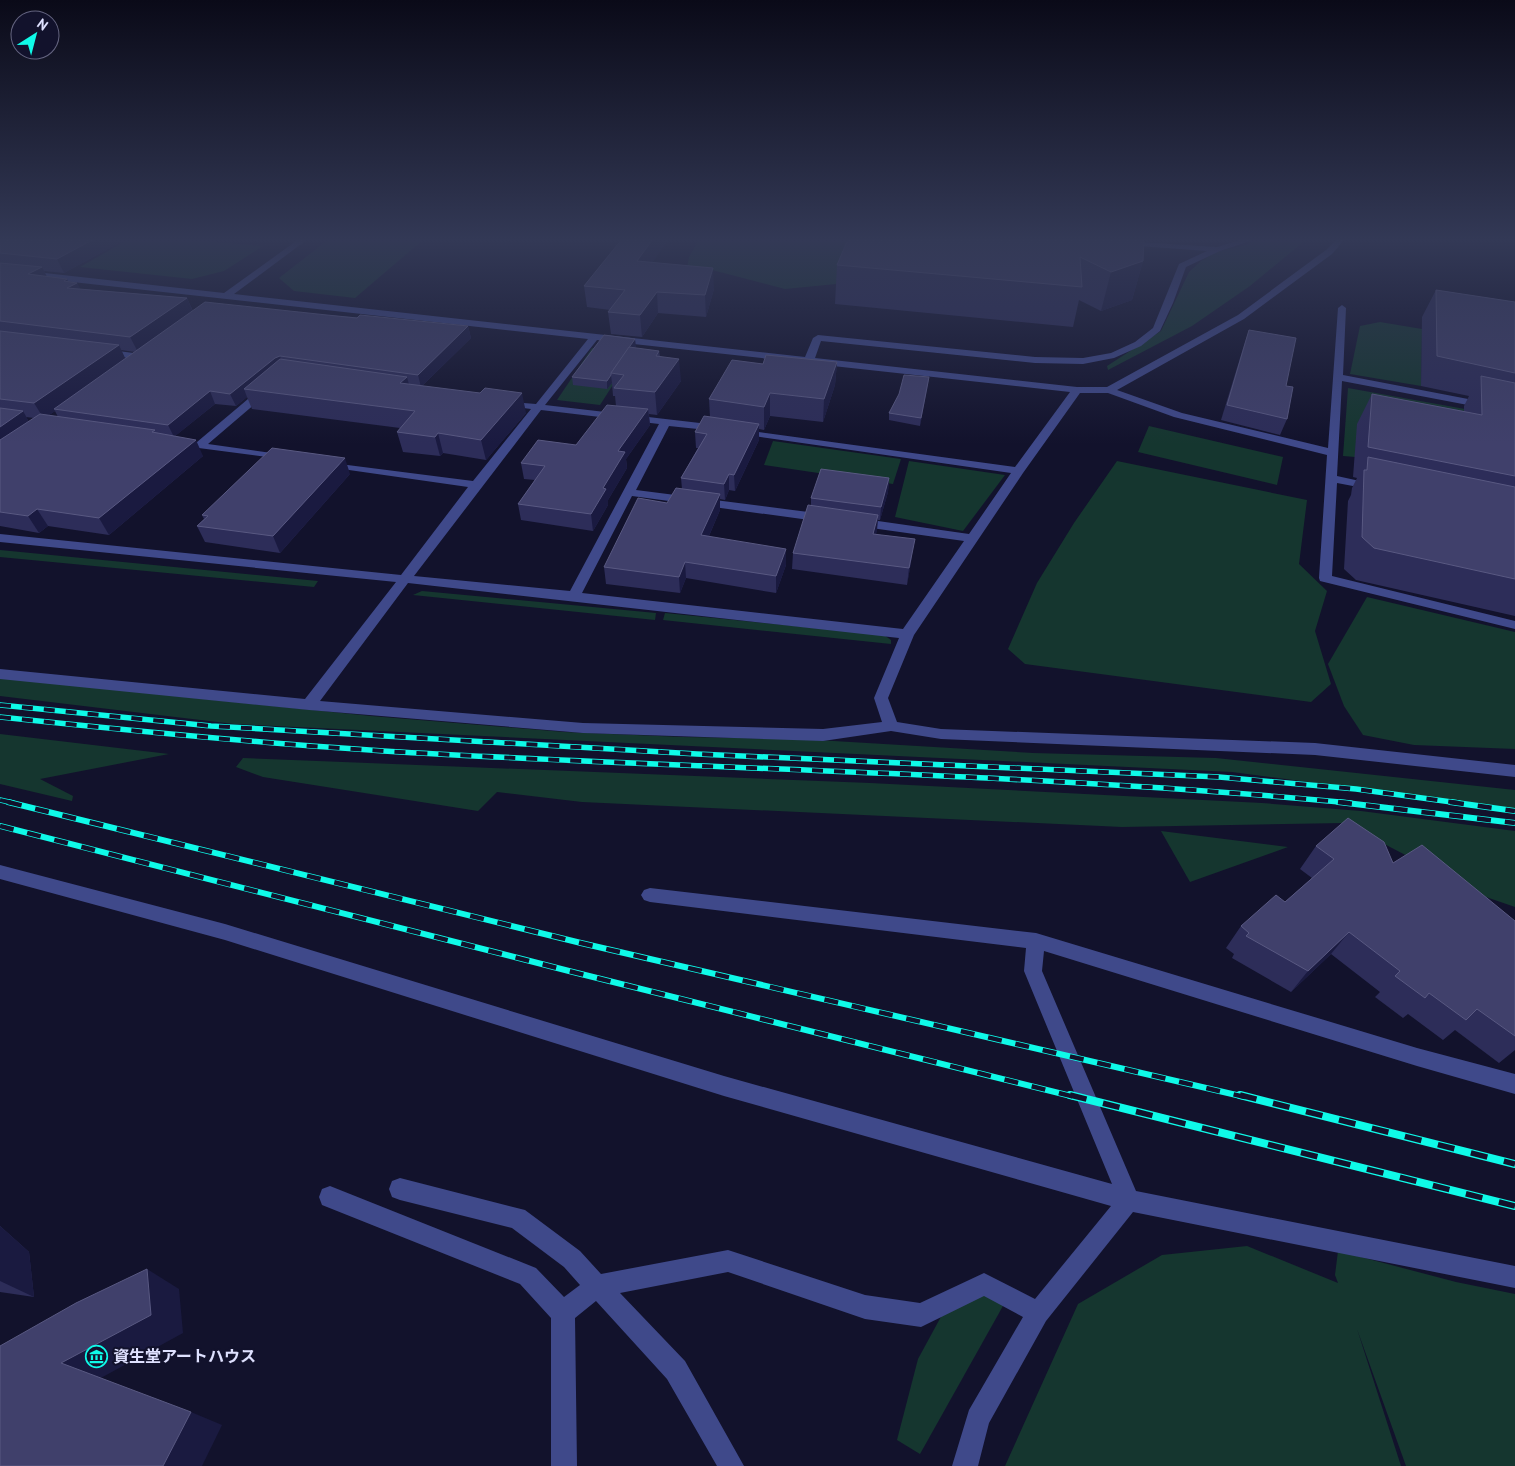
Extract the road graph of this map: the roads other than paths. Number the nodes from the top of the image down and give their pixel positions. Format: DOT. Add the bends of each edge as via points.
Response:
graph roads {
  1 [pos="332,307"];
  2 [pos="1168,307"];
  3 [pos="1254,307"];
  4 [pos="1342,308"];
  5 [pos="595,336"];
  6 [pos="94,351"];
  7 [pos="809,360"];
  8 [pos="126,368"];
  9 [pos="1338,376"];
  10 [pos="270,385"];
  11 [pos="1077,390"];
  12 [pos="1108,390"];
  13 [pos="488,401"];
  14 [pos="537,408"];
  15 [pos="1515,411"];
  16 [pos="666,421"];
  17 [pos="181,443"];
  18 [pos="200,445"];
  19 [pos="1333,453"];
  20 [pos="299,460"];
  21 [pos="318,462"];
  22 [pos="1018,471"];
  23 [pos="1331,478"];
  24 [pos="476,485"];
  25 [pos="1389,490"];
  26 [pos="627,492"];
  27 [pos="0,538"];
  28 [pos="972,538"];
  29 [pos="405,579"];
  30 [pos="574,596"];
  31 [pos="1515,625"];
  32 [pos="908,634"];
  33 [pos="0,674"];
  34 [pos="309,705"];
  35 [pos="891,726"];
  36 [pos="1515,770"];
  37 [pos="0,872"];
  38 [pos="650,894"];
  39 [pos="1036,941"];
  40 [pos="1515,1084"];
  41 [pos="400,1189"];
  42 [pos="330,1197"];
  43 [pos="1129,1200"];
  44 [pos="1515,1277"];
  45 [pos="597,1286"];
  46 [pos="563,1313"];
  47 [pos="1038,1313"];
  48 [pos="564,1466"];
  49 [pos="732,1466"];
  50 [pos="965,1466"];
  1 -- 5 [label="street"];
  2 -- 7 [label="street" via="1157,329 1138,344 1114,355 1083,361 1035,360 818,338"];
  3 -- 12 [label="street"];
  4 -- 9 [label="street"];
  5 -- 7 [label="street"];
  5 -- 14 [label="street"];
  6 -- 8 [label="street" via="145,354"];
  7 -- 11 [label="street"];
  9 -- 15 [label="street"];
  9 -- 19 [label="street"];
  10 -- 18 [label="street"];
  11 -- 12 [label="street"];
  11 -- 22 [label="street"];
  12 -- 19 [label="street" via="1178,416"];
  13 -- 14 [label="street"];
  14 -- 16 [label="street"];
  14 -- 24 [label="street"];
  16 -- 22 [label="street"];
  16 -- 26 [label="street"];
  17 -- 18 [label="street"];
  18 -- 20 [label="street"];
  19 -- 23 [label="street"];
  21 -- 24 [label="street"];
  22 -- 28 [label="street"];
  23 -- 25 [label="street"];
  23 -- 31 [label="street" via="1325,578"];
  24 -- 29 [label="street"];
  26 -- 28 [label="street"];
  26 -- 30 [label="street"];
  27 -- 29 [label="street"];
  28 -- 32 [label="street"];
  29 -- 30 [label="street"];
  29 -- 34 [label="street"];
  30 -- 32 [label="street"];
  32 -- 35 [label="street" via="882,698"];
  33 -- 34 [label="street"];
  34 -- 35 [label="street" via="583,728 823,735"];
  35 -- 36 [label="street" via="941,734 1316,748"];
  37 -- 43 [label="street" via="225,932 724,1086"];
  38 -- 39 [label="street"];
  39 -- 40 [label="street"];
  39 -- 43 [label="street" via="1033,971"];
  41 -- 45 [label="street" via="517,1218 572,1260"];
  42 -- 46 [label="street" via="528,1276"];
  43 -- 44 [label="street"];
  43 -- 47 [label="street"];
  45 -- 46 [label="street"];
  45 -- 47 [label="street" via="728,1261 865,1307 921,1315 984,1284"];
  45 -- 49 [label="street" via="676,1370"];
  46 -- 48 [label="street"];
  47 -- 50 [label="street" via="978,1419"];
}
